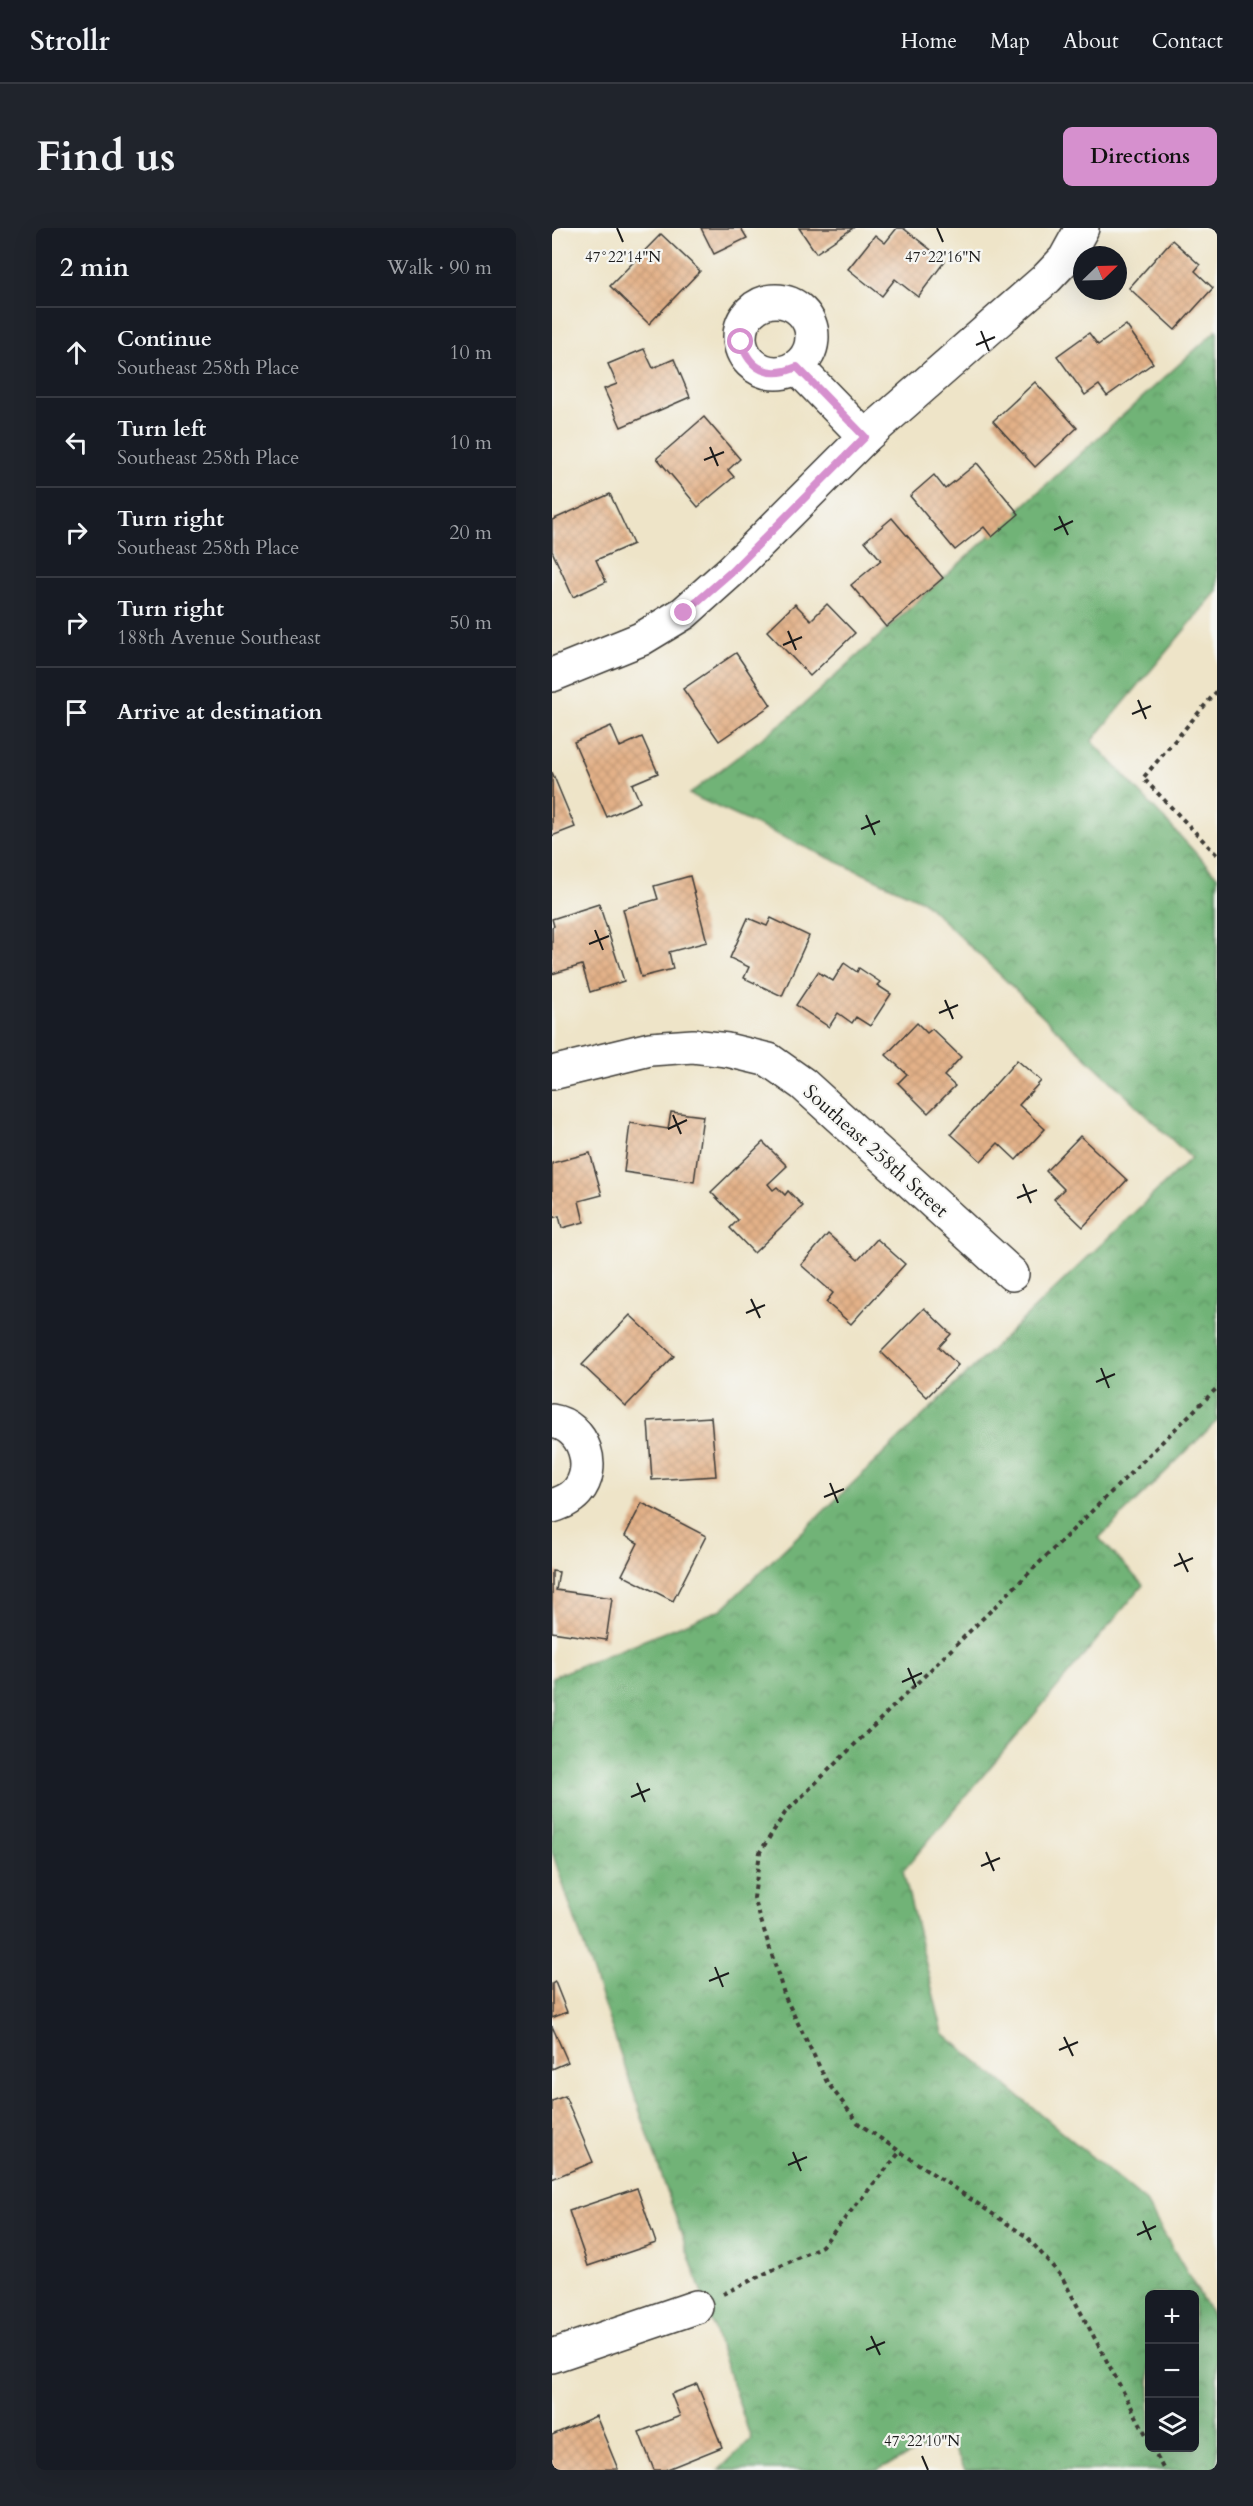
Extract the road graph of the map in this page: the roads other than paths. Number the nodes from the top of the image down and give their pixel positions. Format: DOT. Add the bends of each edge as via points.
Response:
graph roads {
  1 [pos="1082,228"];
  2 [pos="797,367"];
  3 [pos="865,437"];
  4 [pos="552,675"];
  5 [pos="552,1073"];
  6 [pos="1012,1274"];
  7 [pos="552,1421"];
  8 [pos="552,1506"];
  9 [pos="696,2307"];
  10 [pos="552,2356"];
  1 -- 3 [label="street" via="1065,259 1047,278"];
  2 -- 3 [label="street"];
  3 -- 4 [label="street" via="731,572 684,613 642,639"];
  5 -- 6 [label="street, Southeast 258th Street" via="650,1049 693,1046 769,1060 803,1084"];
  7 -- 8 [label="street" via="570,1429 580,1439 588,1466 577,1492"];
  9 -- 10 [label="street"];
}
